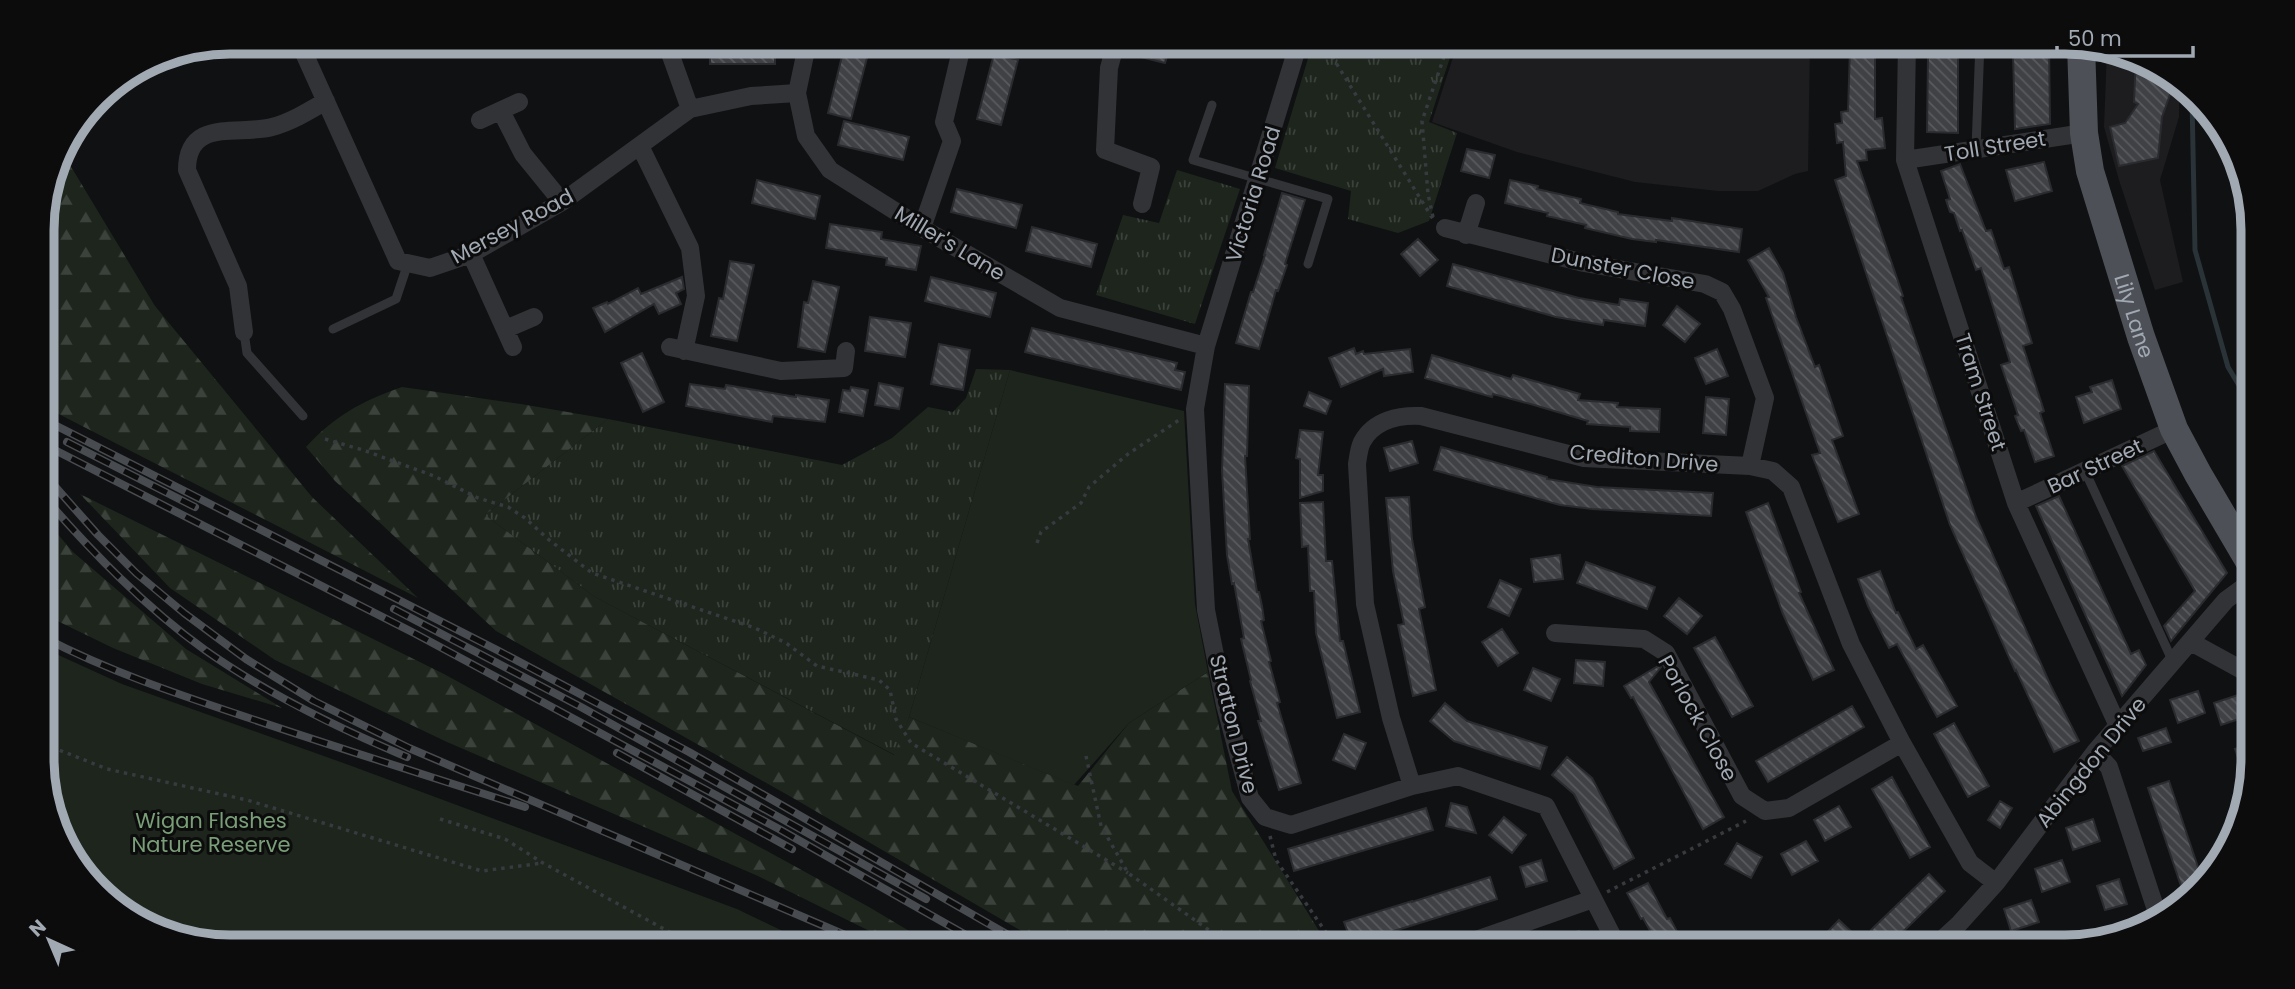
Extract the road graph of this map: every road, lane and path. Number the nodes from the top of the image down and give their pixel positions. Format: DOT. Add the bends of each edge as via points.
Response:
graph roads {
  1 [pos="1295,54"];
  2 [pos="1331,54"];
  3 [pos="1445,54"];
  4 [pos="1907,54"];
  5 [pos="1980,54"];
  6 [pos="305,55"];
  7 [pos="671,55"];
  8 [pos="805,55"];
  9 [pos="960,55"];
  10 [pos="1113,55"];
  11 [pos="2081,56"];
  12 [pos="797,93"];
  13 [pos="326,102"];
  14 [pos="519,102"];
  15 [pos="1212,105"];
  16 [pos="690,109"];
  17 [pos="501,111"];
  18 [pos="480,120"];
  19 [pos="2084,133"];
  20 [pos="640,146"];
  21 [pos="1976,148"];
  22 [pos="1905,160"];
  23 [pos="1257,179"];
  24 [pos="562,202"];
  25 [pos="1476,203"];
  26 [pos="1142,204"];
  27 [pos="922,228"];
  28 [pos="1445,228"];
  29 [pos="1466,234"];
  30 [pos="471,254"];
  31 [pos="408,263"];
  32 [pos="1308,264"];
  33 [pos="534,317"];
  34 [pos="333,329"];
  35 [pos="506,329"];
  36 [pos="244,332"];
  37 [pos="1206,346"];
  38 [pos="513,347"];
  39 [pos="846,351"];
  40 [pos="1195,409"];
  41 [pos="303,416"];
  42 [pos="2174,429"];
  43 [pos="325,439"];
  44 [pos="1751,466"];
  45 [pos="2085,471"];
  46 [pos="2016,503"];
  47 [pos="1037,542"];
  48 [pos="2241,547"];
  49 [pos="2241,589"];
  50 [pos="1555,634"];
  51 [pos="2191,642"];
  52 [pos="2174,662"];
  53 [pos="2241,669"];
  54 [pos="2118,726"];
  55 [pos="1902,743"];
  56 [pos="54,748"];
  57 [pos="2095,752"];
  58 [pos="1086,755"];
  59 [pos="1412,786"];
  60 [pos="1765,811"];
  61 [pos="1265,817"];
  62 [pos="440,819"];
  63 [pos="542,863"];
  64 [pos="1128,873"];
  65 [pos="1996,883"];
  66 [pos="1592,899"];
  67 [pos="2156,909"];
  68 [pos="1215,934"];
  69 [pos="1327,934"];
  70 [pos="1492,934"];
  71 [pos="1611,934"];
  72 [pos="1948,934"];
  73 [pos="674,935"];
  1 -- 23 [label="street, Victoria Road"];
  2 -- 3 [label="path" via="1434,220 1422,121"];
  4 -- 22 [label="street, Tram Street"];
  5 -- 21 [label="lane"];
  6 -- 13 [label="street"];
  7 -- 16 [label="street"];
  8 -- 12 [label="street, Miller's Lane"];
  9 -- 27 [label="street" via="944,122 952,141"];
  10 -- 26 [label="street" via="1105,150 1151,167"];
  11 -- 19 [label="main road, Lily Lane"];
  12 -- 16 [label="street, Mersey Road" via="751,96"];
  12 -- 27 [label="street, Miller's Lane" via="806,136 830,170"];
  13 -- 31 [label="street" via="398,261"];
  13 -- 36 [label="street" via="270,128 217,131 201,138 187,157 187,170 238,286"];
  14 -- 17 [label="street"];
  15 -- 23 [label="lane" via="1193,160"];
  16 -- 20 [label="street, Mersey Road"];
  17 -- 18 [label="street"];
  17 -- 24 [label="street" via="523,154"];
  19 -- 21 [label="street, Toll Street"];
  19 -- 42 [label="main road, Lily Lane" via="2108,233"];
  20 -- 24 [label="street, Mersey Road"];
  20 -- 39 [label="street" via="690,248 696,296 677,349 781,371 844,368"];
  21 -- 22 [label="street, Toll Street"];
  22 -- 46 [label="street, Tram Street"];
  23 -- 32 [label="lane" via="1328,199"];
  23 -- 37 [label="street, Victoria Road"];
  24 -- 30 [label="street, Mersey Road"];
  25 -- 29 [label="street"];
  27 -- 37 [label="street, Miller's Lane" via="1060,307"];
  28 -- 29 [label="street, Dunster Close"];
  29 -- 44 [label="street, Dunster Close" via="1584,263 1706,284 1722,292 1765,398"];
  30 -- 31 [label="street, Mersey Road" via="430,268"];
  30 -- 35 [label="street"];
  31 -- 34 [label="lane" via="396,299"];
  33 -- 35 [label="street"];
  35 -- 38 [label="street"];
  36 -- 41 [label="lane" via="247,353"];
  37 -- 40 [label="street, Stratton Drive"];
  40 -- 47 [label="path" via="1088,487 1081,503 1041,532"];
  40 -- 61 [label="street, Stratton Drive" via="1206,610 1250,798"];
  42 -- 45 [label="street, Bar Street"];
  42 -- 48 [label="main road, Lily Lane"];
  43 -- 64 [label="path" via="508,507 592,573 755,628 817,666 879,680 890,690 896,719 911,743"];
  44 -- 55 [label="street, Crediton Drive" via="1773,471 1791,487 1851,644"];
  44 -- 59 [label="street, Crediton Drive" via="1584,458 1421,416 1401,415 1379,424 1362,442 1356,464 1365,604"];
  45 -- 46 [label="street, Bar Street"];
  45 -- 52 [label="lane"];
  46 -- 54 [label="street, Tram Street"];
  49 -- 51 [label="street, Abingdon Drive"];
  50 -- 60 [label="street, Porlock Close" via="1644,639 1667,653 1742,796"];
  51 -- 52 [label="street, Abingdon Drive"];
  51 -- 53 [label="street"];
  52 -- 54 [label="street, Abingdon Drive"];
  54 -- 57 [label="street, Abingdon Drive"];
  55 -- 60 [label="street" via="1788,808"];
  55 -- 65 [label="street, Crediton Drive" via="1970,863"];
  56 -- 63 [label="path" via="107,769 247,800 482,871"];
  57 -- 65 [label="street, Abingdon Drive"];
  57 -- 67 [label="street" via="2109,767"];
  58 -- 64 [label="path" via="1101,826"];
  59 -- 61 [label="street, Stratton Drive" via="1291,825"];
  59 -- 66 [label="street, Stratton Drive" via="1458,776 1546,806"];
  60 -- 66 [label="path"];
  61 -- 69 [label="path" via="1276,860"];
  62 -- 63 [label="path" via="505,839"];
  63 -- 73 [label="path"];
  64 -- 68 [label="path"];
  65 -- 72 [label="street, Abingdon Drive"];
  66 -- 70 [label="street"];
  66 -- 71 [label="street, Stratton Drive"];
}
